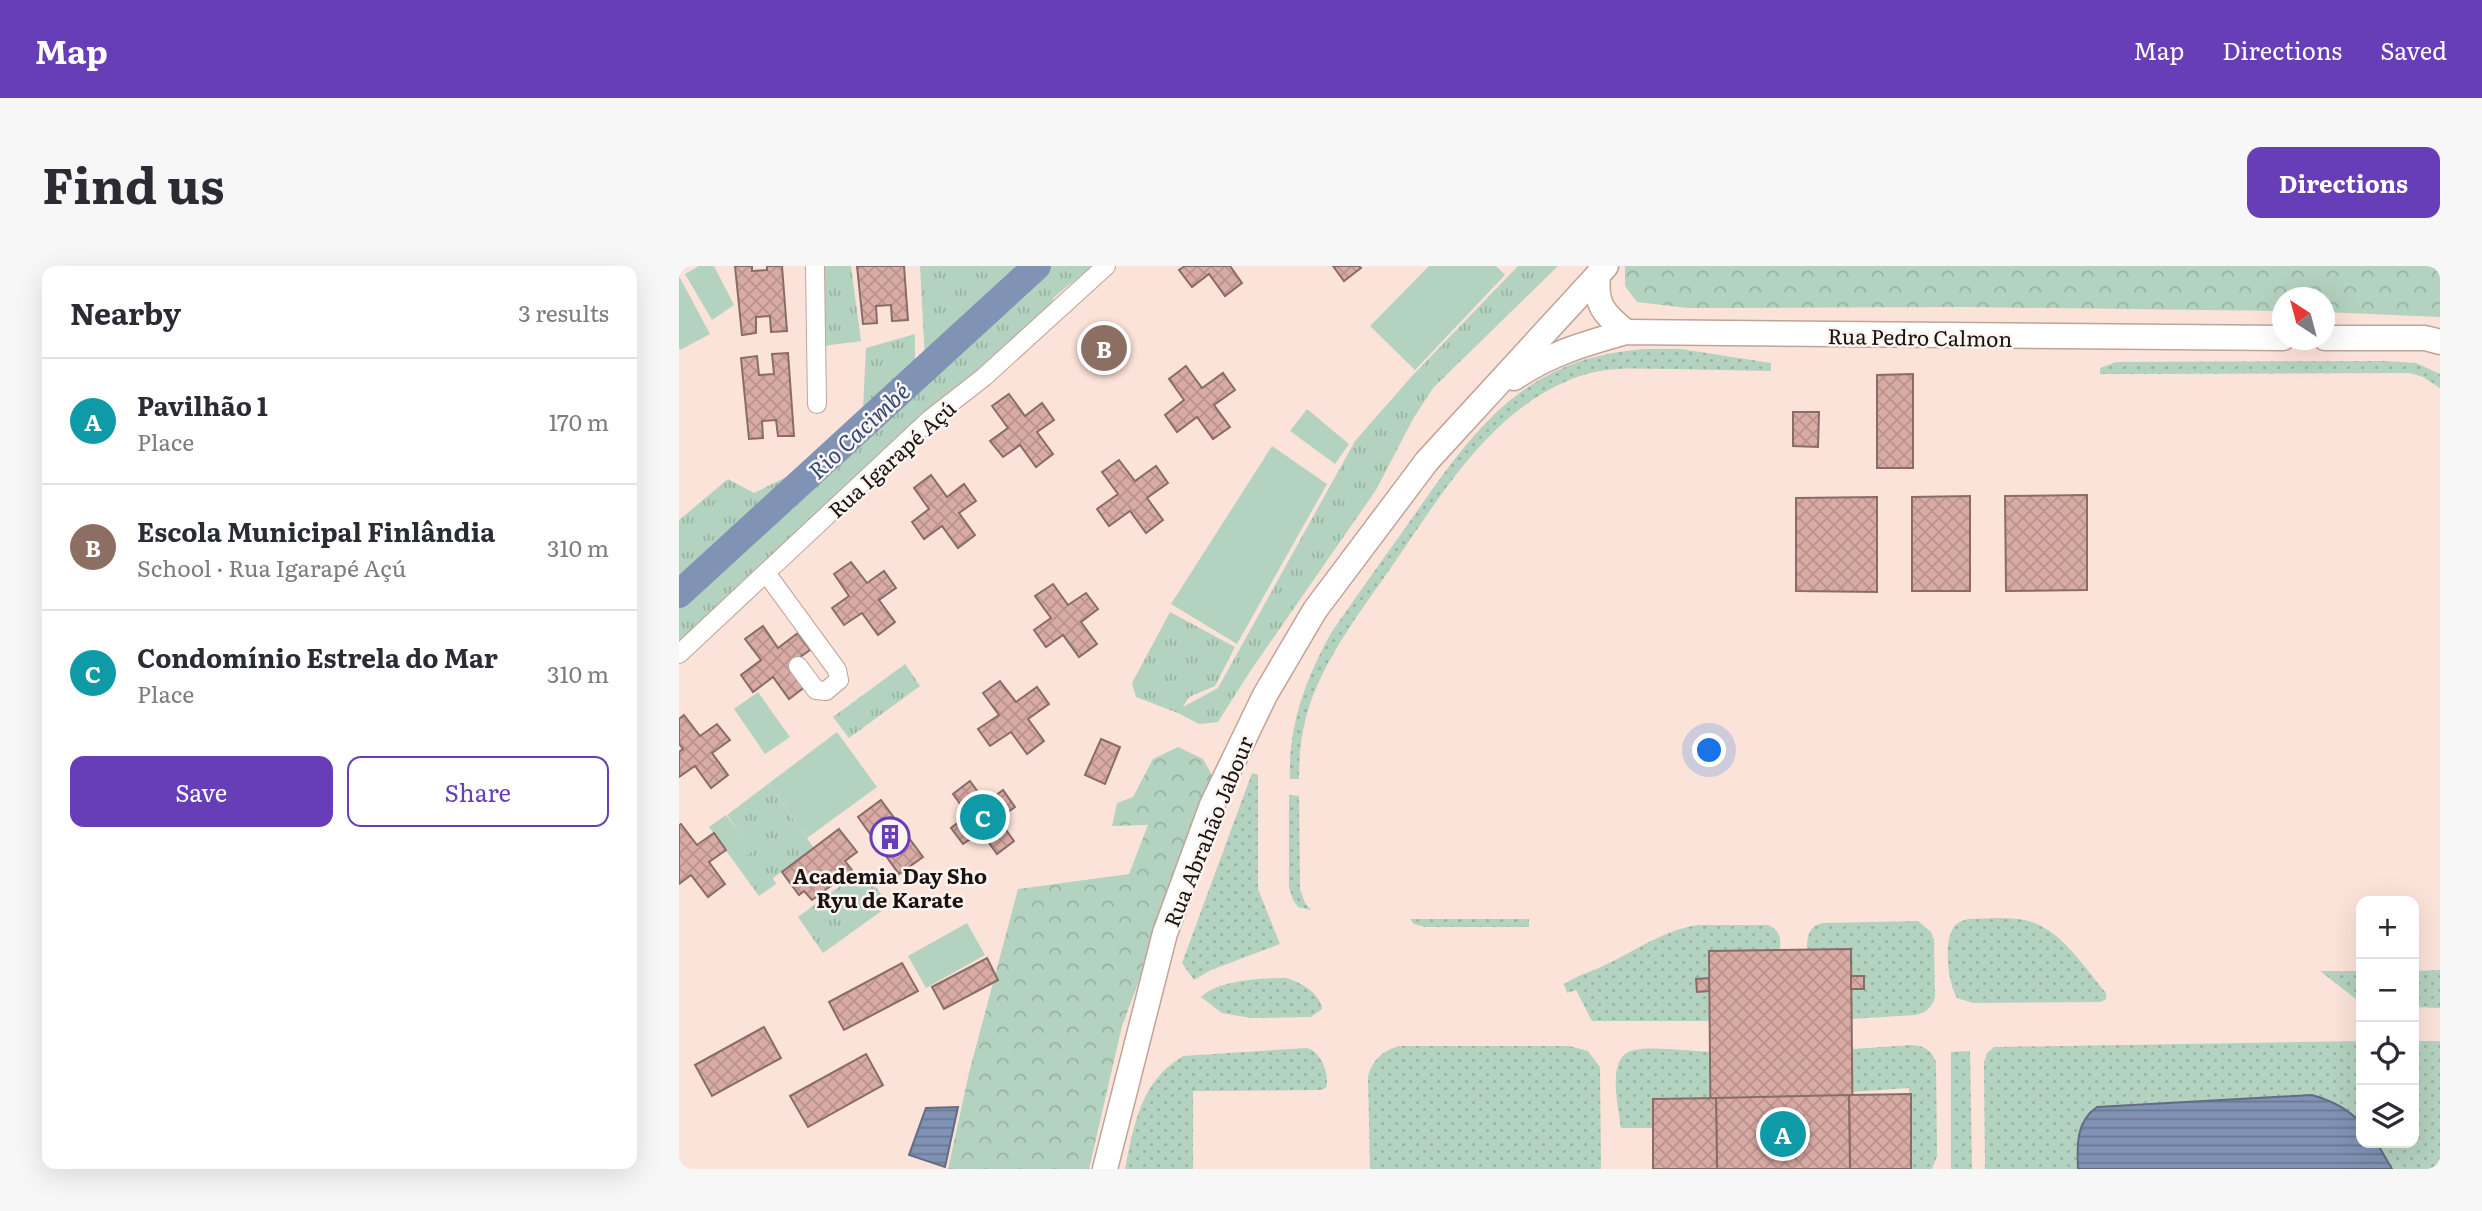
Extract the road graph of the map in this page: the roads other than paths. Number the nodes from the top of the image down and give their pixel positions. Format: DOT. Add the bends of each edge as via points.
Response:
graph roads {
  1 [pos="815,266"];
  2 [pos="1106,266"];
  3 [pos="1602,270"];
  4 [pos="1626,332"];
  5 [pos="2272,338"];
  6 [pos="2335,338"];
  7 [pos="2440,342"];
  8 [pos="1488,396"];
  9 [pos="817,404"];
  10 [pos="766,573"];
  11 [pos="679,654"];
  12 [pos="798,666"];
  13 [pos="1105,1169"];
  1 -- 9 [label="street"];
  2 -- 10 [label="street, Rua Igarapé Açú" via="984,377 929,420"];
  3 -- 4 [label="street" via="1599,303"];
  3 -- 8 [label="street, Rua Abrahão Jabour"];
  4 -- 5 [label="street, Rua Pedro Calmon"];
  4 -- 8 [label="street, Rua Abrahão Jabour" via="1567,348"];
  6 -- 7 [label="street"];
  8 -- 13 [label="street, Rua Abrahão Jabour" via="1427,461 1315,610 1234,757 1165,933"];
  10 -- 11 [label="street, Rua Igarapé Açú"];
  10 -- 12 [label="street" via="837,670 839,680 826,691 816,690"];
}
